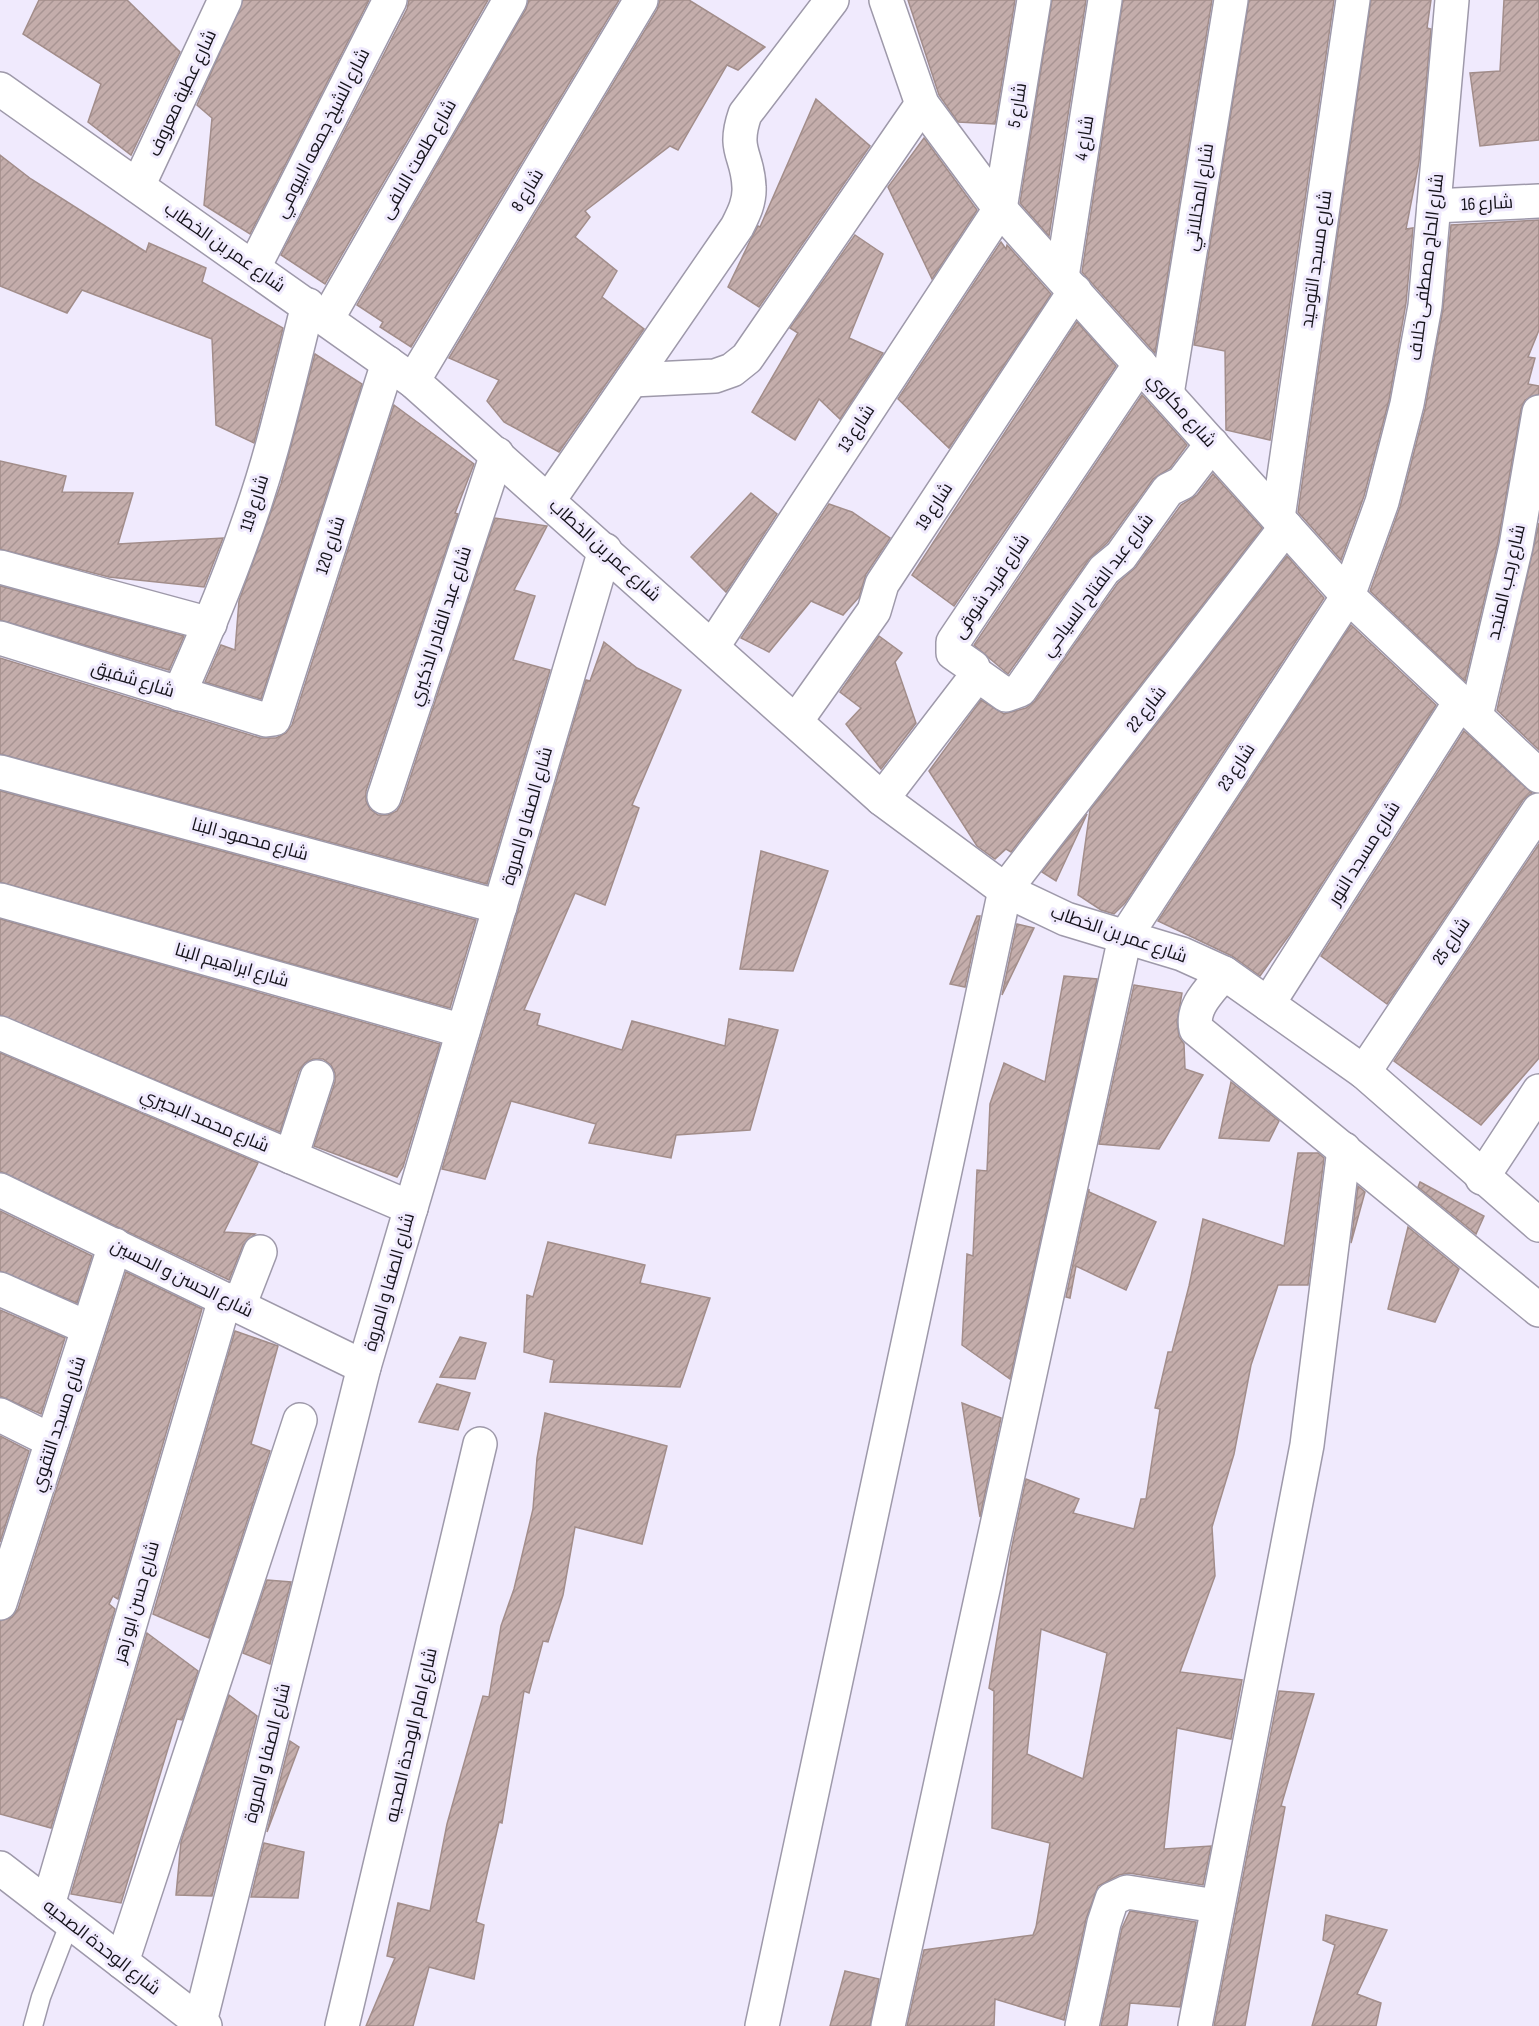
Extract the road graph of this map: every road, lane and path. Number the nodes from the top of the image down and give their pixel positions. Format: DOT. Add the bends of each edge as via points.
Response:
graph roads {
  1 [pos="225,0"];
  2 [pos="390,0"];
  3 [pos="510,0"];
  4 [pos="641,0"];
  5 [pos="832,0"];
  6 [pos="886,0"];
  7 [pos="1034,0"];
  8 [pos="1105,0"];
  9 [pos="1231,0"];
  10 [pos="1353,0"];
  11 [pos="1452,0"];
  12 [pos="0,89"];
  13 [pos="922,104"];
  14 [pos="138,186"];
  15 [pos="1539,201"];
  16 [pos="1434,206"];
  17 [pos="1000,209"];
  18 [pos="254,267"];
  19 [pos="1069,284"];
  20 [pos="317,312"];
  21 [pos="1140,364"];
  22 [pos="400,372"];
  23 [pos="632,380"];
  24 [pos="1167,394"];
  25 [pos="1539,412"];
  26 [pos="1212,444"];
  27 [pos="497,454"];
  28 [pos="549,500"];
  29 [pos="1282,523"];
  30 [pos="605,550"];
  31 [pos="0,567"];
  32 [pos="1348,596"];
  33 [pos="210,624"];
  34 [pos="0,638"];
  35 [pos="712,646"];
  36 [pos="975,673"];
  37 [pos="179,694"];
  38 [pos="1468,709"];
  39 [pos="266,720"];
  40 [pos="796,721"];
  41 [pos="0,772"];
  42 [pos="1539,776"];
  43 [pos="384,797"];
  44 [pos="882,799"];
  45 [pos="1539,810"];
  46 [pos="1005,890"];
  47 [pos="0,900"];
  48 [pos="500,907"];
  49 [pos="1125,937"];
  50 [pos="1224,973"];
  51 [pos="1268,1004"];
  52 [pos="463,1031"];
  53 [pos="0,1033"];
  54 [pos="1364,1072"];
  55 [pos="317,1077"];
  56 [pos="1539,1091"];
  57 [pos="1344,1149"];
  58 [pos="291,1157"];
  59 [pos="1482,1178"];
  60 [pos="0,1190"];
  61 [pos="411,1208"];
  62 [pos="1539,1225"];
  63 [pos="115,1245"];
  64 [pos="260,1252"];
  65 [pos="0,1289"];
  66 [pos="232,1302"];
  67 [pos="1539,1310"];
  68 [pos="88,1328"];
  69 [pos="364,1367"];
  70 [pos="0,1415"];
  71 [pos="300,1420"];
  72 [pos="52,1441"];
  73 [pos="480,1444"];
  74 [pos="2,1590"];
  75 [pos="0,1868"];
  76 [pos="1216,1906"];
  77 [pos="59,1913"];
  78 [pos="122,1962"];
  79 [pos="202,2024"];
  80 [pos="33,2026"];
  81 [pos="342,2026"];
  82 [pos="762,2026"];
  83 [pos="888,2026"];
  84 [pos="1082,2026"];
  85 [pos="1195,2026"];
  1 -- 14 [label="street, شارع عطية معروف"];
  2 -- 18 [label="street, شارع الشيخ جمعه البيومي"];
  3 -- 20 [label="street, شارع طلعت الالفى"];
  4 -- 22 [label="street, شارع 8"];
  5 -- 23 [label="street" via="745,114 739,141 749,188 746,209"];
  6 -- 13 [label="street, شارع مكاوي"];
  7 -- 17 [label="street, شارع 5"];
  8 -- 19 [label="street, شارع 4"];
  9 -- 24 [label="street, شارع المخللاتي"];
  10 -- 29 [label="street, شارع مسجد التوحيد"];
  11 -- 16 [label="street, شارع الحاج مصطفى خلاف"];
  12 -- 14 [label="street, شارع عمر بن الخطاب"];
  13 -- 17 [label="street, شارع مكاوي"];
  13 -- 23 [label="street" via="747,358 732,370 715,376"];
  14 -- 18 [label="street, شارع عمر بن الخطاب"];
  15 -- 16 [label="street, شارع 16"];
  16 -- 32 [label="street, شارع الحاج مصطفى خلاف" via="1425,306 1407,404 1382,502"];
  17 -- 19 [label="street, شارع مكاوي"];
  17 -- 35 [label="street, شارع 13"];
  18 -- 20 [label="street, شارع عمر بن الخطاب"];
  19 -- 21 [label="street, شارع مكاوي"];
  19 -- 40 [label="street, شارع 19" via="882,585 874,611"];
  20 -- 22 [label="street, شارع عمر بن الخطاب"];
  20 -- 33 [label="street, شارع 119"];
  21 -- 24 [label="street, شارع مكاوي"];
  21 -- 36 [label="street, شارع فريد شوقى" via="953,642 953,653 971,665"];
  22 -- 27 [label="street, شارع عمر بن الخطاب"];
  22 -- 39 [label="street, شارع 120" via="276,717"];
  23 -- 28 [label="street"];
  24 -- 26 [label="street, شارع مكاوي"];
  25 -- 38 [label="street, شارع رجب المنجد" via="1516,546"];
  26 -- 29 [label="street, شارع مكاوي"];
  26 -- 36 [label="street, شارع عبد الفتاح السياحي" via="1182,483 1168,490 1121,556 1104,570 1020,690 1006,695"];
  27 -- 28 [label="street, شارع عمر بن الخطاب"];
  27 -- 43 [label="street, شارع عبد القادر الذكيري"];
  28 -- 30 [label="street, شارع عمر بن الخطاب"];
  29 -- 32 [label="street, شارع مكاوي"];
  29 -- 46 [label="street, شارع 22"];
  30 -- 35 [label="street, شارع عمر بن الخطاب"];
  30 -- 48 [label="street, شارع الصفا و المروة"];
  31 -- 33 [label="street"];
  32 -- 38 [label="street, شارع مكاوي"];
  32 -- 49 [label="street, شارع 23"];
  33 -- 37 [label="street, شارع 119"];
  34 -- 37 [label="street, شارع شفيق"];
  35 -- 40 [label="street, شارع عمر بن الخطاب"];
  36 -- 44 [label="street"];
  37 -- 39 [label="street, شارع شفيق"];
  38 -- 42 [label="street, شارع مكاوي"];
  38 -- 51 [label="street, شارع مسجد النور"];
  40 -- 44 [label="street, شارع عمر بن الخطاب"];
  41 -- 48 [label="street, شارع محمود البنا"];
  44 -- 46 [label="street, شارع عمر بن الخطاب"];
  45 -- 54 [label="street, شارع 25"];
  46 -- 49 [label="street, شارع عمر بن الخطاب" via="1066,919"];
  46 -- 82 [label="street"];
  47 -- 52 [label="street, شارع ابراهيم البنا"];
  48 -- 52 [label="street, شارع الصفا و المروة"];
  49 -- 50 [label="street, شارع عمر بن الخطاب" via="1182,954"];
  49 -- 83 [label="street"];
  50 -- 51 [label="street, شارع عمر بن الخطاب"];
  50 -- 57 [label="street" via="1198,1007 1196,1029"];
  51 -- 54 [label="street, شارع عمر بن الخطاب"];
  52 -- 61 [label="street, شارع الصفا و المروة"];
  53 -- 58 [label="street, شارع محمد البحيري"];
  54 -- 59 [label="street, شارع عمر بن الخطاب"];
  55 -- 58 [label="street"];
  56 -- 59 [label="street"];
  57 -- 67 [label="street"];
  57 -- 76 [label="street" via="1307,1445"];
  58 -- 61 [label="street, شارع محمد البحيري"];
  59 -- 62 [label="street, شارع عمر بن الخطاب"];
  60 -- 63 [label="street, شارع الحسن و الحسين"];
  61 -- 69 [label="street, شارع الصفا و المروة"];
  63 -- 66 [label="street, شارع الحسن و الحسين"];
  63 -- 68 [label="street, شارع مسجد التقوي"];
  64 -- 66 [label="street, شارع حسن ابو زهر"];
  65 -- 68 [label="street"];
  66 -- 69 [label="street, شارع الحسن و الحسين"];
  66 -- 77 [label="street, شارع حسن ابو زهر"];
  68 -- 72 [label="street, شارع مسجد التقوي"];
  69 -- 79 [label="street, شارع الصفا و المروة"];
  70 -- 72 [label="street"];
  71 -- 78 [label="street"];
  72 -- 74 [label="street, شارع مسجد التقوي"];
  73 -- 81 [label="street, شارع امام الوحدة الصحيه"];
  75 -- 77 [label="street, شارع الوحدة الصحيه"];
  76 -- 84 [label="street" via="1127,1892 1113,1899 1104,1923"];
  76 -- 85 [label="street"];
  77 -- 78 [label="street, شارع الوحدة الصحيه"];
  77 -- 80 [label="lane"];
  78 -- 79 [label="street, شارع الوحدة الصحيه"];
}
